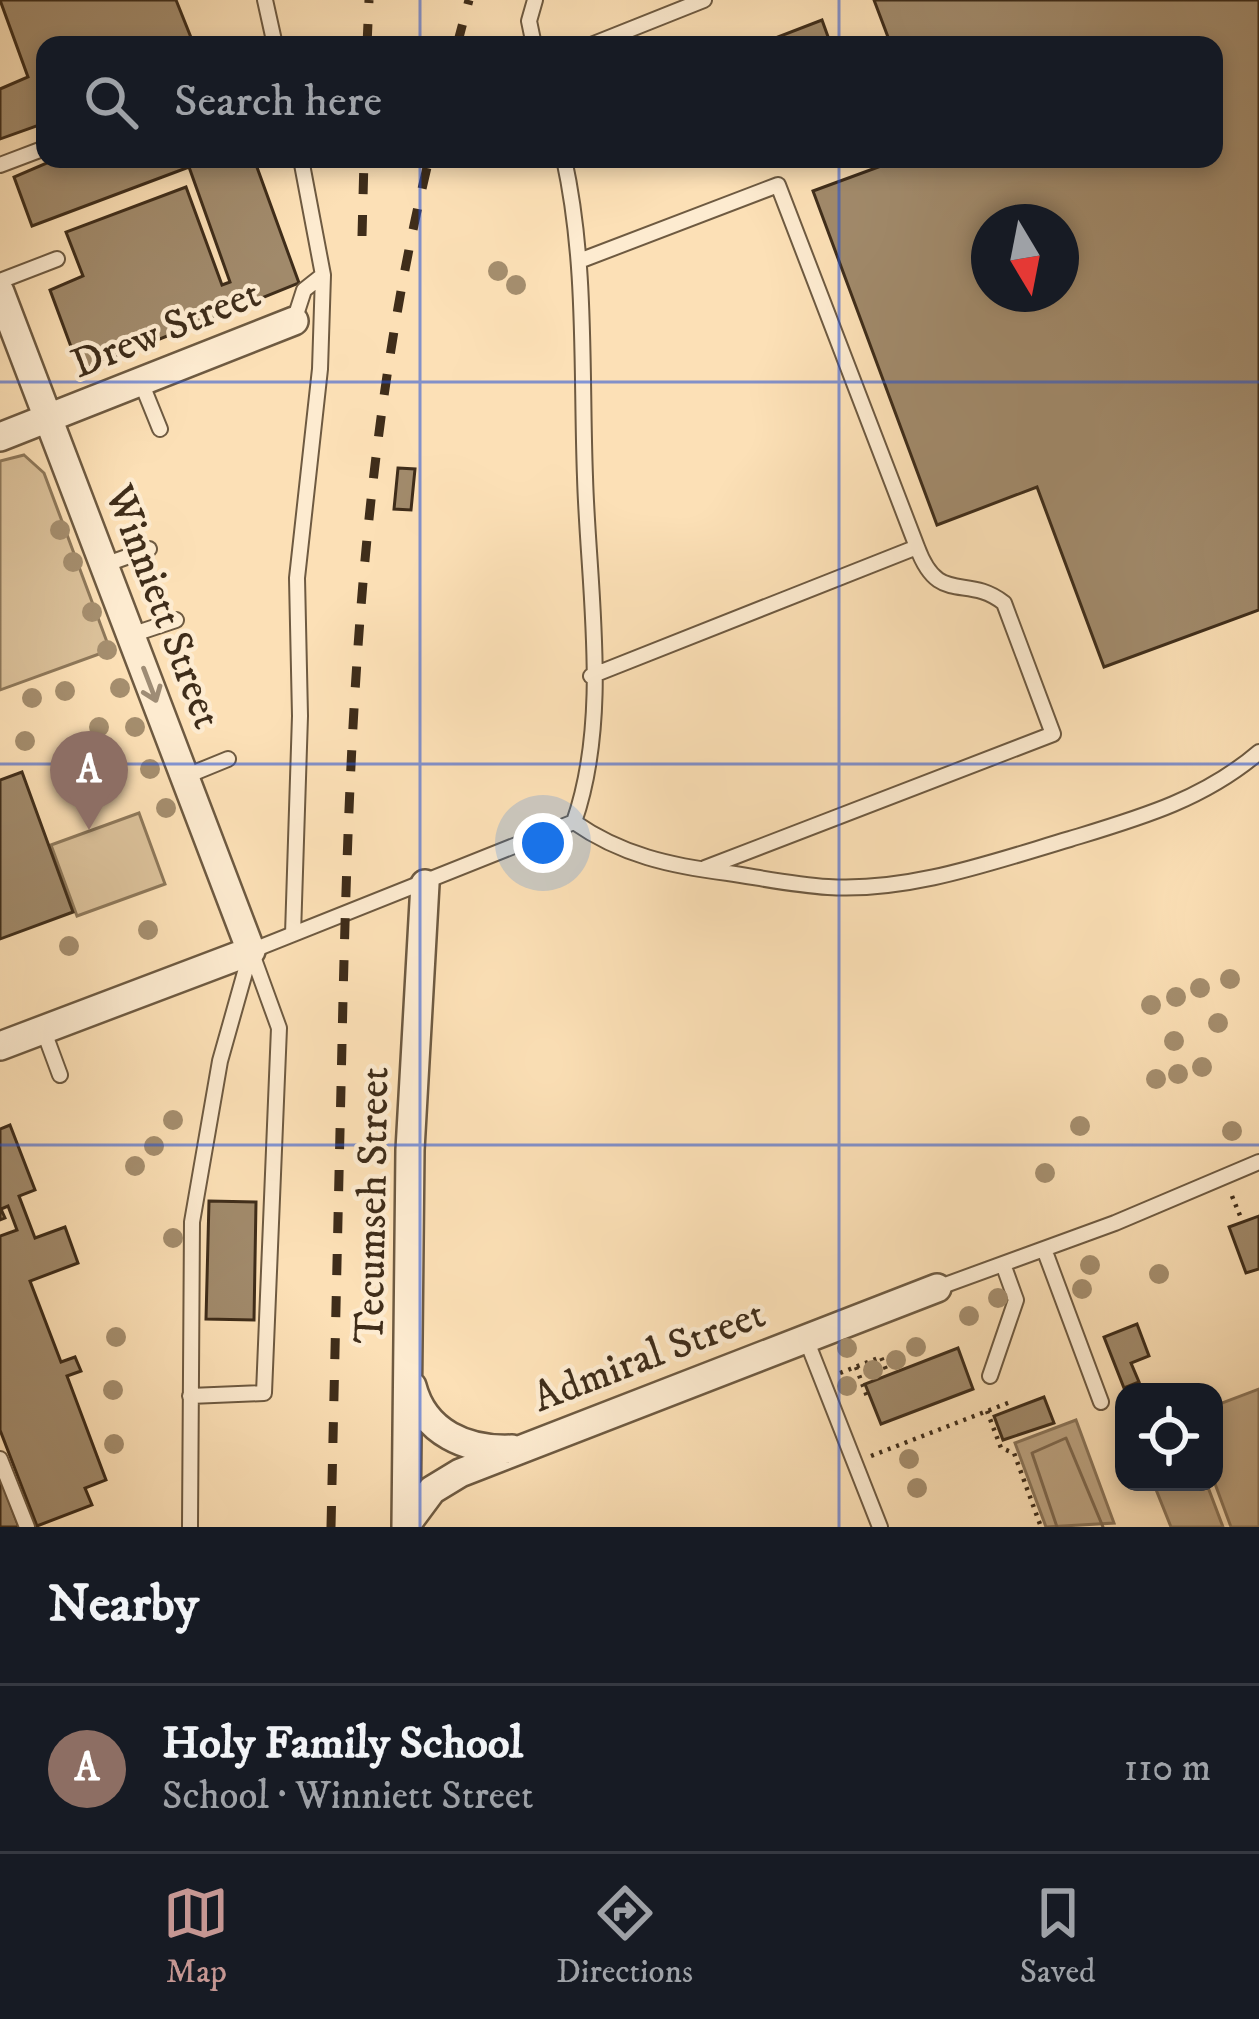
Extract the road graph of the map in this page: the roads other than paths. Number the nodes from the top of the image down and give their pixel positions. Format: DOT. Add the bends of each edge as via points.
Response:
graph roads {
  1 [pos="265,0"];
  2 [pos="535,0"];
  3 [pos="704,0"];
  4 [pos="273,36"];
  5 [pos="532,36"];
  6 [pos="614,36"];
  7 [pos="36,152"];
  8 [pos="0,166"];
  9 [pos="303,168"];
  10 [pos="565,168"];
  11 [pos="57,259"];
  12 [pos="579,261"];
  13 [pos="322,275"];
  14 [pos="0,281"];
  15 [pos="0,292"];
  16 [pos="294,321"];
  17 [pos="141,382"];
  18 [pos="49,418"];
  19 [pos="160,429"];
  20 [pos="0,437"];
  21 [pos="917,547"];
  22 [pos="149,549"];
  23 [pos="104,565"];
  24 [pos="176,620"];
  25 [pos="131,635"];
  26 [pos="591,676"];
  27 [pos="1259,752"];
  28 [pos="228,760"];
  29 [pos="184,777"];
  30 [pos="574,822"];
  31 [pos="701,870"];
  32 [pos="425,884"];
  33 [pos="293,934"];
  34 [pos="251,951"];
  35 [pos="43,1030"];
  36 [pos="0,1046"];
  37 [pos="61,1075"];
  38 [pos="1259,1162"];
  39 [pos="1045,1249"];
  40 [pos="1003,1264"];
  41 [pos="937,1288"];
  42 [pos="806,1339"];
  43 [pos="408,1370"];
  44 [pos="990,1376"];
  45 [pos="190,1396"];
  46 [pos="1101,1402"];
  47 [pos="532,1443"];
  48 [pos="0,1459"];
  49 [pos="406,1526"];
  50 [pos="27,1527"];
  51 [pos="190,1527"];
  52 [pos="880,1527"];
  1 -- 4 [label="lane"];
  2 -- 5 [label="lane"];
  3 -- 6 [label="lane"];
  7 -- 8 [label="lane"];
  9 -- 13 [label="lane"];
  10 -- 12 [label="lane"];
  11 -- 14 [label="lane"];
  12 -- 21 [label="lane" via="778,185"];
  12 -- 26 [label="lane"];
  13 -- 16 [label="lane" via="304,290"];
  13 -- 33 [label="lane" via="297,578"];
  15 -- 18 [label="street, Winniett Street"];
  16 -- 17 [label="street, Drew Street"];
  17 -- 18 [label="street, Drew Street"];
  17 -- 19 [label="lane"];
  18 -- 20 [label="street, Drew Street"];
  18 -- 23 [label="street, Winniett Street"];
  21 -- 26 [label="lane"];
  21 -- 31 [label="lane" via="941,585 1004,603 1053,734"];
  22 -- 23 [label="lane"];
  23 -- 25 [label="street, Winniett Street"];
  24 -- 25 [label="lane"];
  25 -- 29 [label="street, Winniett Street, one-way"];
  26 -- 30 [label="lane" via="587,764"];
  27 -- 31 [label="lane" via="1190,799 918,880 828,887"];
  28 -- 29 [label="lane"];
  29 -- 34 [label="street, Winniett Street"];
  30 -- 31 [label="lane" via="626,853"];
  30 -- 32 [label="lane"];
  32 -- 33 [label="lane"];
  32 -- 43 [label="street, Tecumseh Street"];
  33 -- 34 [label="lane"];
  34 -- 35 [label="street"];
  34 -- 45 [label="lane" via="220,1061 191,1222"];
  34 -- 45 [label="lane" via="278,1028 264,1394"];
  35 -- 36 [label="street"];
  35 -- 37 [label="lane"];
  38 -- 39 [label="lane"];
  39 -- 40 [label="lane"];
  39 -- 46 [label="lane"];
  40 -- 41 [label="lane"];
  40 -- 44 [label="lane" via="1016,1300"];
  41 -- 42 [label="street, Admiral Street"];
  42 -- 47 [label="street, Admiral Street"];
  42 -- 52 [label="lane"];
  43 -- 47 [label="street" via="441,1433 507,1450"];
  43 -- 49 [label="street, Tecumseh Street"];
  45 -- 51 [label="lane"];
  47 -- 49 [label="street, Admiral Street" via="432,1490"];
  48 -- 50 [label="lane"];
}
